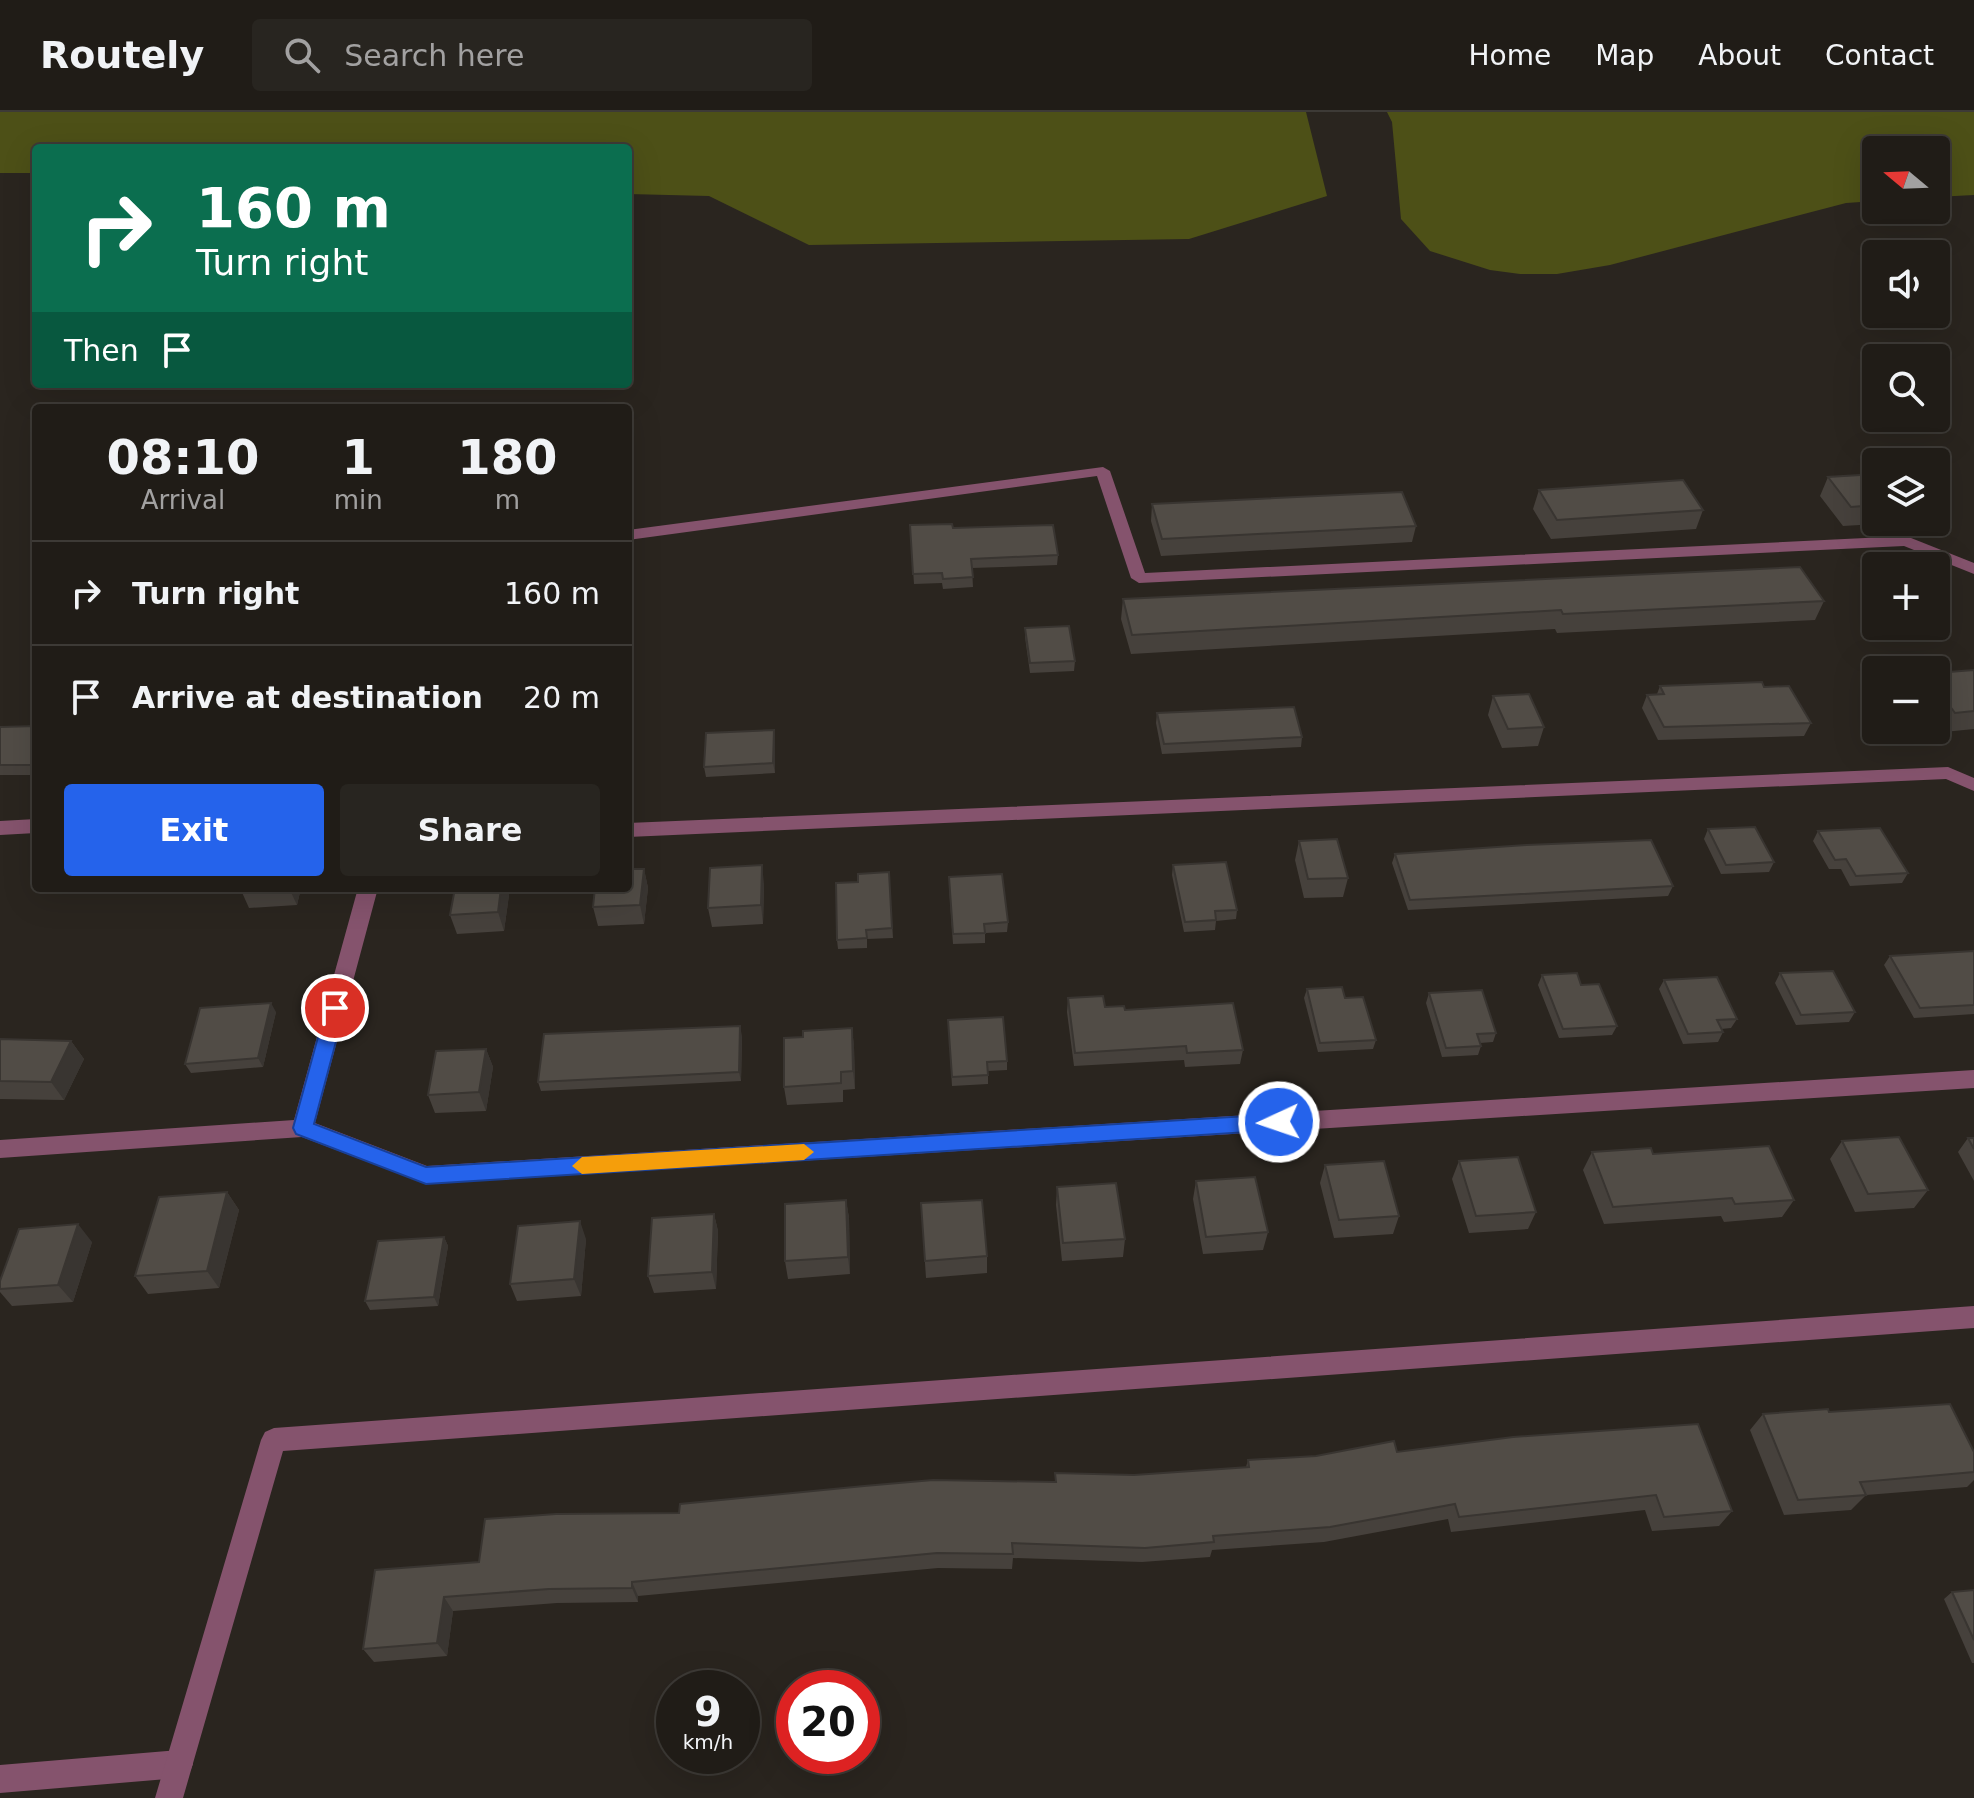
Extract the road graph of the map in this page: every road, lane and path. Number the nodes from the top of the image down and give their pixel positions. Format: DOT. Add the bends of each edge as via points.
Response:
graph roads {
  1 [pos="632,534"];
  2 [pos="1974,569"];
  3 [pos="1974,785"];
  4 [pos="32,826"];
  5 [pos="0,828"];
  6 [pos="632,830"];
  7 [pos="367,892"];
  8 [pos="1974,1079"];
  9 [pos="303,1128"];
  10 [pos="0,1149"];
  11 [pos="1974,1317"];
  12 [pos="179,1764"];
  13 [pos="0,1779"];
  14 [pos="169,1798"];
  1 -- 2 [label="street" via="1103,471 1139,578 1906,541"];
  3 -- 6 [label="street" via="1948,773"];
  4 -- 5 [label="street"];
  7 -- 9 [label="street"];
  8 -- 9 [label="street" via="426,1175"];
  9 -- 10 [label="street"];
  11 -- 12 [label="street" via="274,1440"];
  12 -- 13 [label="street"];
  12 -- 14 [label="street"];
}
